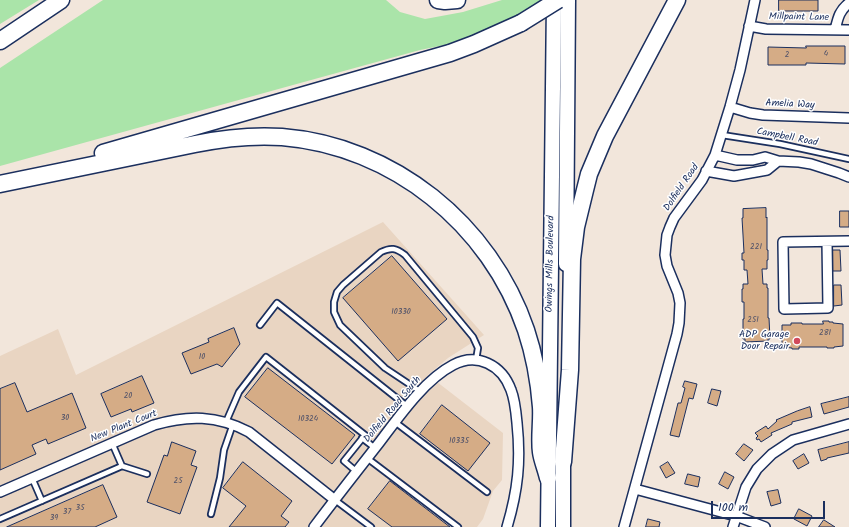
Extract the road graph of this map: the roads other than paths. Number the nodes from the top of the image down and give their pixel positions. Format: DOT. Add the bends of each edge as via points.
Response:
graph roads {
  1 [pos="48,0"];
  2 [pos="61,0"];
  3 [pos="438,0"];
  4 [pos="457,0"];
  5 [pos="554,0"];
  6 [pos="558,0"];
  7 [pos="568,0"];
  8 [pos="677,0"];
  9 [pos="686,0"];
  10 [pos="755,0"];
  11 [pos="849,3"];
  12 [pos="749,26"];
  13 [pos="0,30"];
  14 [pos="834,30"];
  15 [pos="849,30"];
  16 [pos="0,40"];
  17 [pos="643,66"];
  18 [pos="730,107"];
  19 [pos="849,118"];
  20 [pos="722,135"];
  21 [pos="715,155"];
  22 [pos="849,159"];
  23 [pos="753,160"];
  24 [pos="778,162"];
  25 [pos="706,171"];
  26 [pos="754,172"];
  27 [pos="849,177"];
  28 [pos="0,184"];
  29 [pos="849,241"];
  30 [pos="827,242"];
  31 [pos="551,248"];
  32 [pos="260,325"];
  33 [pos="476,360"];
  34 [pos="421,392"];
  35 [pos="408,407"];
  36 [pos="395,422"];
  37 [pos="229,423"];
  38 [pos="849,424"];
  39 [pos="362,438"];
  40 [pos="112,443"];
  41 [pos="375,448"];
  42 [pos="367,458"];
  43 [pos="563,462"];
  44 [pos="122,466"];
  45 [pos="357,472"];
  46 [pos="147,474"];
  47 [pos="32,478"];
  48 [pos="548,478"];
  49 [pos="635,489"];
  50 [pos="0,492"];
  51 [pos="486,492"];
  52 [pos="335,500"];
  53 [pos="42,501"];
  54 [pos="211,514"];
  55 [pos="736,516"];
  56 [pos="0,519"];
  57 [pos="314,527"];
  58 [pos="371,527"];
  59 [pos="458,527"];
  60 [pos="507,527"];
  61 [pos="548,527"];
  62 [pos="556,527"];
  63 [pos="563,527"];
  64 [pos="624,527"];
  65 [pos="733,527"];
  66 [pos="765,527"];
  1 -- 13 [label="highway"];
  2 -- 16 [label="highway"];
  3 -- 4 [label="highway"];
  5 -- 31 [label="main road, Owings Mills Boulevard"];
  6 -- 28 [label="highway, bridge" via="521,23 486,40 450,53"];
  7 -- 43 [label="main road, Owings Mills Boulevard"];
  8 -- 17 [label="highway"];
  9 -- 17 [label="highway"];
  10 -- 12 [label="street, Dolfield Road"];
  11 -- 14 [label="street" via="840,12"];
  12 -- 14 [label="street, Millpaint Lane" via="766,29"];
  12 -- 18 [label="street, Dolfield Road"];
  14 -- 15 [label="street, Millpaint Lane"];
  17 -- 43 [label="highway" via="596,156 577,221 572,259 570,370"];
  18 -- 19 [label="street, Amelia Way" via="763,115"];
  18 -- 20 [label="street, Dolfield Road"];
  20 -- 21 [label="street, Dolfield Road"];
  20 -- 22 [label="lane, Campbell Road"];
  21 -- 23 [label="street" via="736,160"];
  21 -- 25 [label="street, Dolfield Road"];
  23 -- 24 [label="street" via="765,157"];
  23 -- 26 [label="street"];
  24 -- 26 [label="street" via="767,170"];
  24 -- 27 [label="street" via="811,164"];
  25 -- 26 [label="street" via="734,176"];
  25 -- 49 [label="street, Dolfield Road" via="695,191 674,218 667,235 665,255 678,293 679,323"];
  28 -- 48 [label="highway" via="195,144 250,137 298,139 321,144 359,155 391,170 432,197 466,228 504,280 526,330 536,369 541,409 541,451"];
  29 -- 30 [label="street"];
  30 -- 30 [label="street" via="783,242 784,309 828,308"];
  31 -- 48 [label="main road, Owings Mills Boulevard"];
  31 -- 62 [label="main road" via="558,315"];
  32 -- 35 [label="lane" via="277,303"];
  33 -- 34 [label="street, Dolfield Road South" via="452,366"];
  33 -- 34 [label="lane" via="478,348 473,337 404,255 395,249 381,252 337,292 334,312 340,325 386,368"];
  33 -- 60 [label="street" via="488,363 501,372 512,394 519,467"];
  34 -- 35 [label="street, Dolfield Road South"];
  35 -- 36 [label="street, Dolfield Road South"];
  36 -- 41 [label="street, Dolfield Road South"];
  36 -- 51 [label="lane"];
  37 -- 39 [label="lane" via="239,392 266,357 365,435"];
  37 -- 40 [label="street, New Plant Court" via="198,418 169,421"];
  37 -- 52 [label="street, New Plant Court" via="249,432"];
  37 -- 54 [label="lane"];
  38 -- 55 [label="street" via="793,440 772,454 757,469 746,487"];
  39 -- 41 [label="lane"];
  39 -- 45 [label="lane" via="344,462"];
  40 -- 44 [label="lane"];
  40 -- 47 [label="street, New Plant Court"];
  41 -- 42 [label="street, Dolfield Road South"];
  42 -- 45 [label="street, Dolfield Road South"];
  42 -- 59 [label="lane"];
  43 -- 63 [label="main road, Owings Mills Boulevard"];
  44 -- 46 [label="lane"];
  44 -- 53 [label="lane"];
  45 -- 52 [label="street, Dolfield Road South"];
  47 -- 50 [label="street, New Plant Court"];
  47 -- 53 [label="lane"];
  48 -- 61 [label="main road, Owings Mills Boulevard"];
  49 -- 55 [label="street"];
  49 -- 64 [label="street, Dolfield Road"];
  52 -- 57 [label="street, Dolfield Road South"];
  52 -- 58 [label="lane"];
  53 -- 56 [label="lane"];
  55 -- 65 [label="street"];
  55 -- 66 [label="street"];
}
